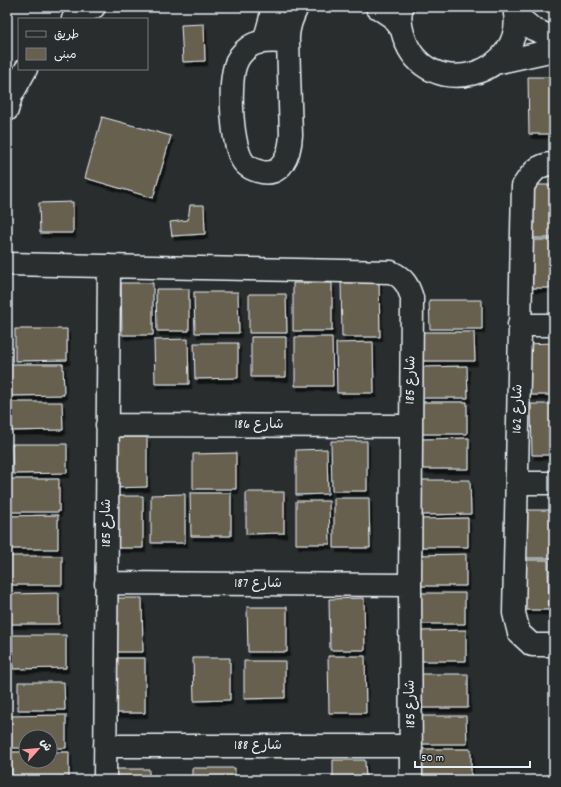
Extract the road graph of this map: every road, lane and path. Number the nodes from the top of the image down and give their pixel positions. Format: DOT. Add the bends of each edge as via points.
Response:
graph roads {
  1 [pos="94,7"];
  2 [pos="271,7"];
  3 [pos="297,7"];
  4 [pos="377,7"];
  5 [pos="515,11"];
  6 [pos="75,18"];
  7 [pos="401,18"];
  8 [pos="554,38"];
  9 [pos="264,42"];
  10 [pos="288,42"];
  11 [pos="554,50"];
  12 [pos="495,63"];
  13 [pos="25,70"];
  14 [pos="7,110"];
  15 [pos="554,164"];
  16 [pos="7,264"];
  17 [pos="109,266"];
  18 [pos="519,325"];
  19 [pos="554,325"];
  20 [pos="107,425"];
  21 [pos="410,426"];
  22 [pos="517,483"];
  23 [pos="554,483"];
  24 [pos="106,583"];
  25 [pos="410,585"];
  26 [pos="554,645"];
  27 [pos="105,746"];
  28 [pos="411,746"];
  29 [pos="105,780"];
  30 [pos="411,780"];
  1 -- 6 [label="street"];
  2 -- 9 [label="street"];
  3 -- 10 [label="street" via="290,21"];
  4 -- 7 [label="street" via="392,17"];
  5 -- 8 [label="street" via="533,29"];
  5 -- 12 [label="street" via="514,32 507,49"];
  7 -- 12 [label="street" via="410,49 416,59 430,70 446,75 464,76 480,72"];
  9 -- 10 [label="street"];
  9 -- 10 [label="street" via="250,46 241,54 235,65 232,79 234,139 245,164 252,169 271,173 286,160 290,150"];
  11 -- 12 [label="street"];
  13 -- 14 [label="street" via="11,96"];
  15 -- 18 [label="street, شارع 162" via="533,170 523,186"];
  16 -- 17 [label="street, شارع 185"];
  17 -- 20 [label="street, شارع 185"];
  17 -- 21 [label="street, شارع 185" via="391,272 400,276 407,284 412,298"];
  18 -- 19 [label="street"];
  18 -- 22 [label="street, شارع 162"];
  20 -- 21 [label="street, شارع 186"];
  20 -- 24 [label="street, شارع 185"];
  21 -- 25 [label="street, شارع 185"];
  22 -- 23 [label="street"];
  22 -- 26 [label="street, شارع 162" via="514,613 519,633 532,645"];
  24 -- 25 [label="street, شارع 187"];
  24 -- 27 [label="street, شارع 185"];
  25 -- 28 [label="street, شارع 185"];
  27 -- 28 [label="street, شارع 188"];
  27 -- 29 [label="street, شارع 185"];
  28 -- 30 [label="street, شارع 185"];
}
